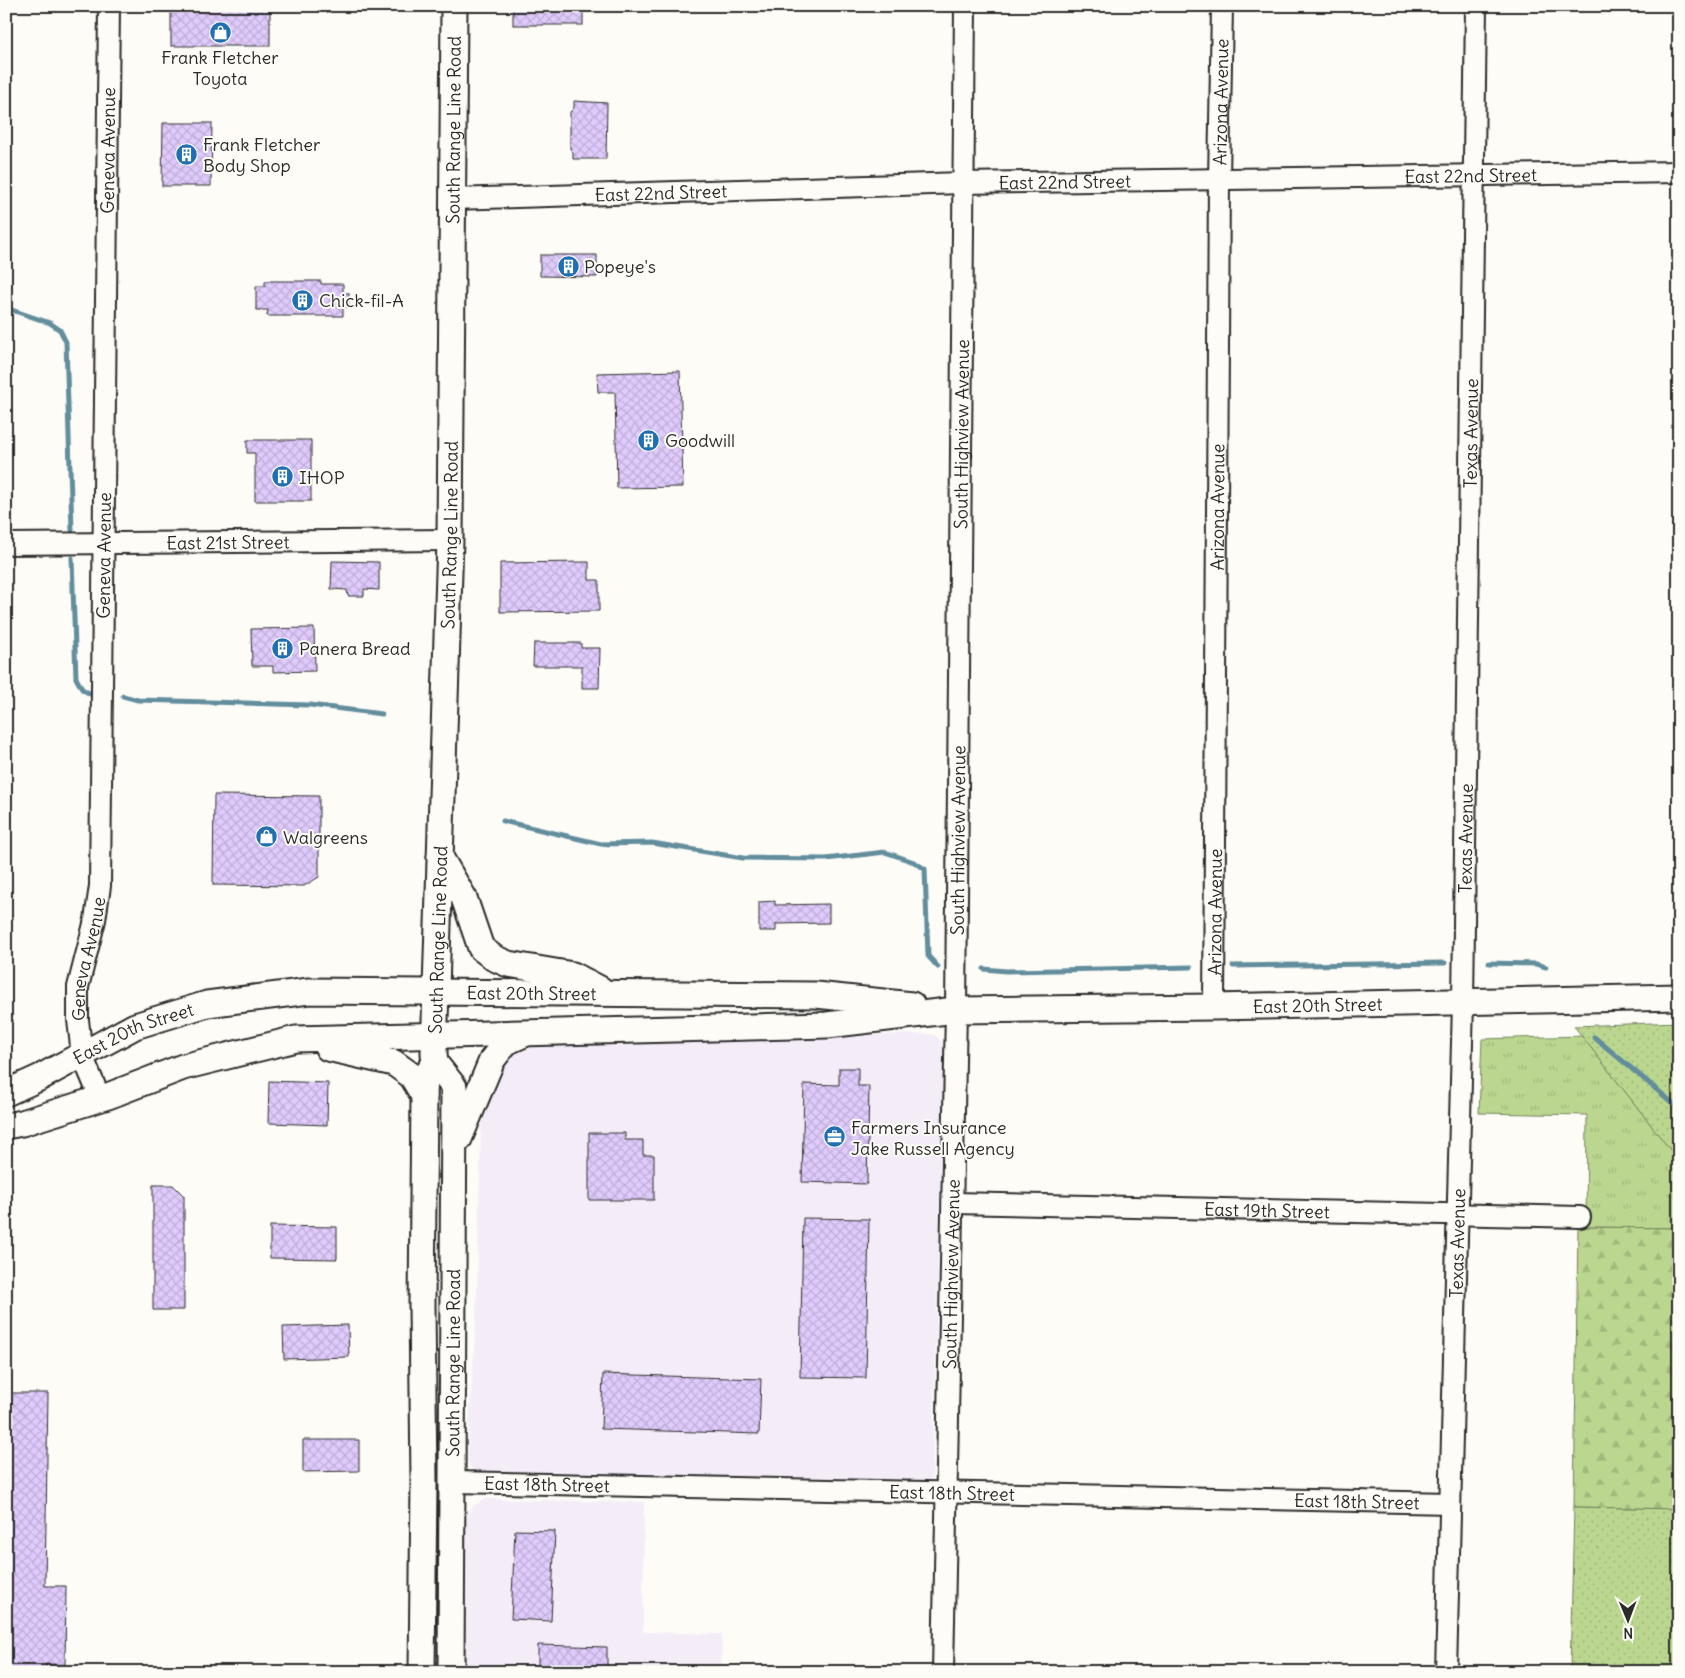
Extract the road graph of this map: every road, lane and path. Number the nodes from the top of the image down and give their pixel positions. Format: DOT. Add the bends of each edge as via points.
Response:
graph roads {
  1 [pos="109,6"];
  2 [pos="454,6"];
  3 [pos="966,6"];
  4 [pos="1222,6"];
  5 [pos="1476,6"];
  6 [pos="1679,172"];
  7 [pos="1474,175"];
  8 [pos="1219,180"];
  9 [pos="963,183"];
  10 [pos="453,199"];
  11 [pos="450,540"];
  12 [pos="6,544"];
  13 [pos="105,544"];
  14 [pos="440,857"];
  15 [pos="436,991"];
  16 [pos="607,992"];
  17 [pos="1679,997"];
  18 [pos="1462,1002"];
  19 [pos="1214,1007"];
  20 [pos="956,1010"];
  21 [pos="524,1034"];
  22 [pos="434,1036"];
  23 [pos="296,1039"];
  24 [pos="82,1055"];
  25 [pos="435,1063"];
  26 [pos="6,1092"];
  27 [pos="424,1096"];
  28 [pos="100,1098"];
  29 [pos="6,1126"];
  30 [pos="455,1148"];
  31 [pos="953,1203"];
  32 [pos="1458,1215"];
  33 [pos="1580,1217"];
  34 [pos="453,1482"];
  35 [pos="947,1494"];
  36 [pos="1450,1503"];
  37 [pos="422,1672"];
  38 [pos="451,1672"];
  39 [pos="943,1672"];
  40 [pos="1446,1672"];
  1 -- 13 [label="street, Geneva Avenue"];
  2 -- 10 [label="main road, South Range Line Road"];
  3 -- 9 [label="street, South Highview Avenue"];
  4 -- 8 [label="street, Arizona Avenue"];
  5 -- 7 [label="street, Texas Avenue"];
  6 -- 7 [label="street, East 22nd Street"];
  7 -- 8 [label="street, East 22nd Street"];
  7 -- 18 [label="street, Texas Avenue"];
  8 -- 9 [label="street, East 22nd Street"];
  8 -- 19 [label="street, Arizona Avenue"];
  9 -- 10 [label="street, East 22nd Street"];
  9 -- 20 [label="street, South Highview Avenue"];
  10 -- 11 [label="main road, South Range Line Road"];
  11 -- 13 [label="street, East 21st Street"];
  11 -- 14 [label="main road, South Range Line Road"];
  12 -- 13 [label="street, East 21st Street"];
  13 -- 24 [label="street, Geneva Avenue" via="100,886 78,987"];
  14 -- 15 [label="main road, South Range Line Road"];
  14 -- 16 [label="main road" via="464,898 481,948 508,964 573,975"];
  15 -- 16 [label="main road, East 20th Street"];
  15 -- 22 [label="main road, South Range Line Road"];
  15 -- 24 [label="main road, East 20th Street" via="309,991 207,1004 135,1026"];
  16 -- 20 [label="main road, East 20th Street" via="816,995"];
  17 -- 18 [label="main road, East 20th Street"];
  18 -- 19 [label="main road, East 20th Street"];
  18 -- 32 [label="street, Texas Avenue"];
  19 -- 20 [label="main road, East 20th Street"];
  20 -- 21 [label="main road, East 20th Street" via="827,1025"];
  20 -- 31 [label="street, South Highview Avenue"];
  21 -- 22 [label="main road, East 20th Street"];
  21 -- 30 [label="main road" via="506,1042 492,1060"];
  22 -- 23 [label="main road, East 20th Street"];
  22 -- 25 [label="main road, South Range Line Road"];
  23 -- 27 [label="main road" via="394,1063 412,1076"];
  23 -- 28 [label="main road, East 20th Street" via="183,1067"];
  24 -- 26 [label="main road, East 20th Street"];
  24 -- 28 [label="street, Geneva Avenue"];
  25 -- 27 [label="main road, South Range Line Road" via="425,1077"];
  25 -- 30 [label="main road, South Range Line Road" via="454,1087"];
  27 -- 37 [label="main road, South Range Line Road"];
  28 -- 29 [label="main road, East 20th Street"];
  30 -- 34 [label="main road, South Range Line Road"];
  31 -- 32 [label="street, East 19th Street"];
  31 -- 35 [label="street, South Highview Avenue"];
  32 -- 33 [label="street, East 19th Street"];
  32 -- 36 [label="street, Texas Avenue"];
  34 -- 35 [label="street, East 18th Street"];
  34 -- 38 [label="main road, South Range Line Road"];
  35 -- 36 [label="street, East 18th Street"];
  35 -- 39 [label="street, South Highview Avenue"];
  36 -- 40 [label="street, Texas Avenue"];
}
